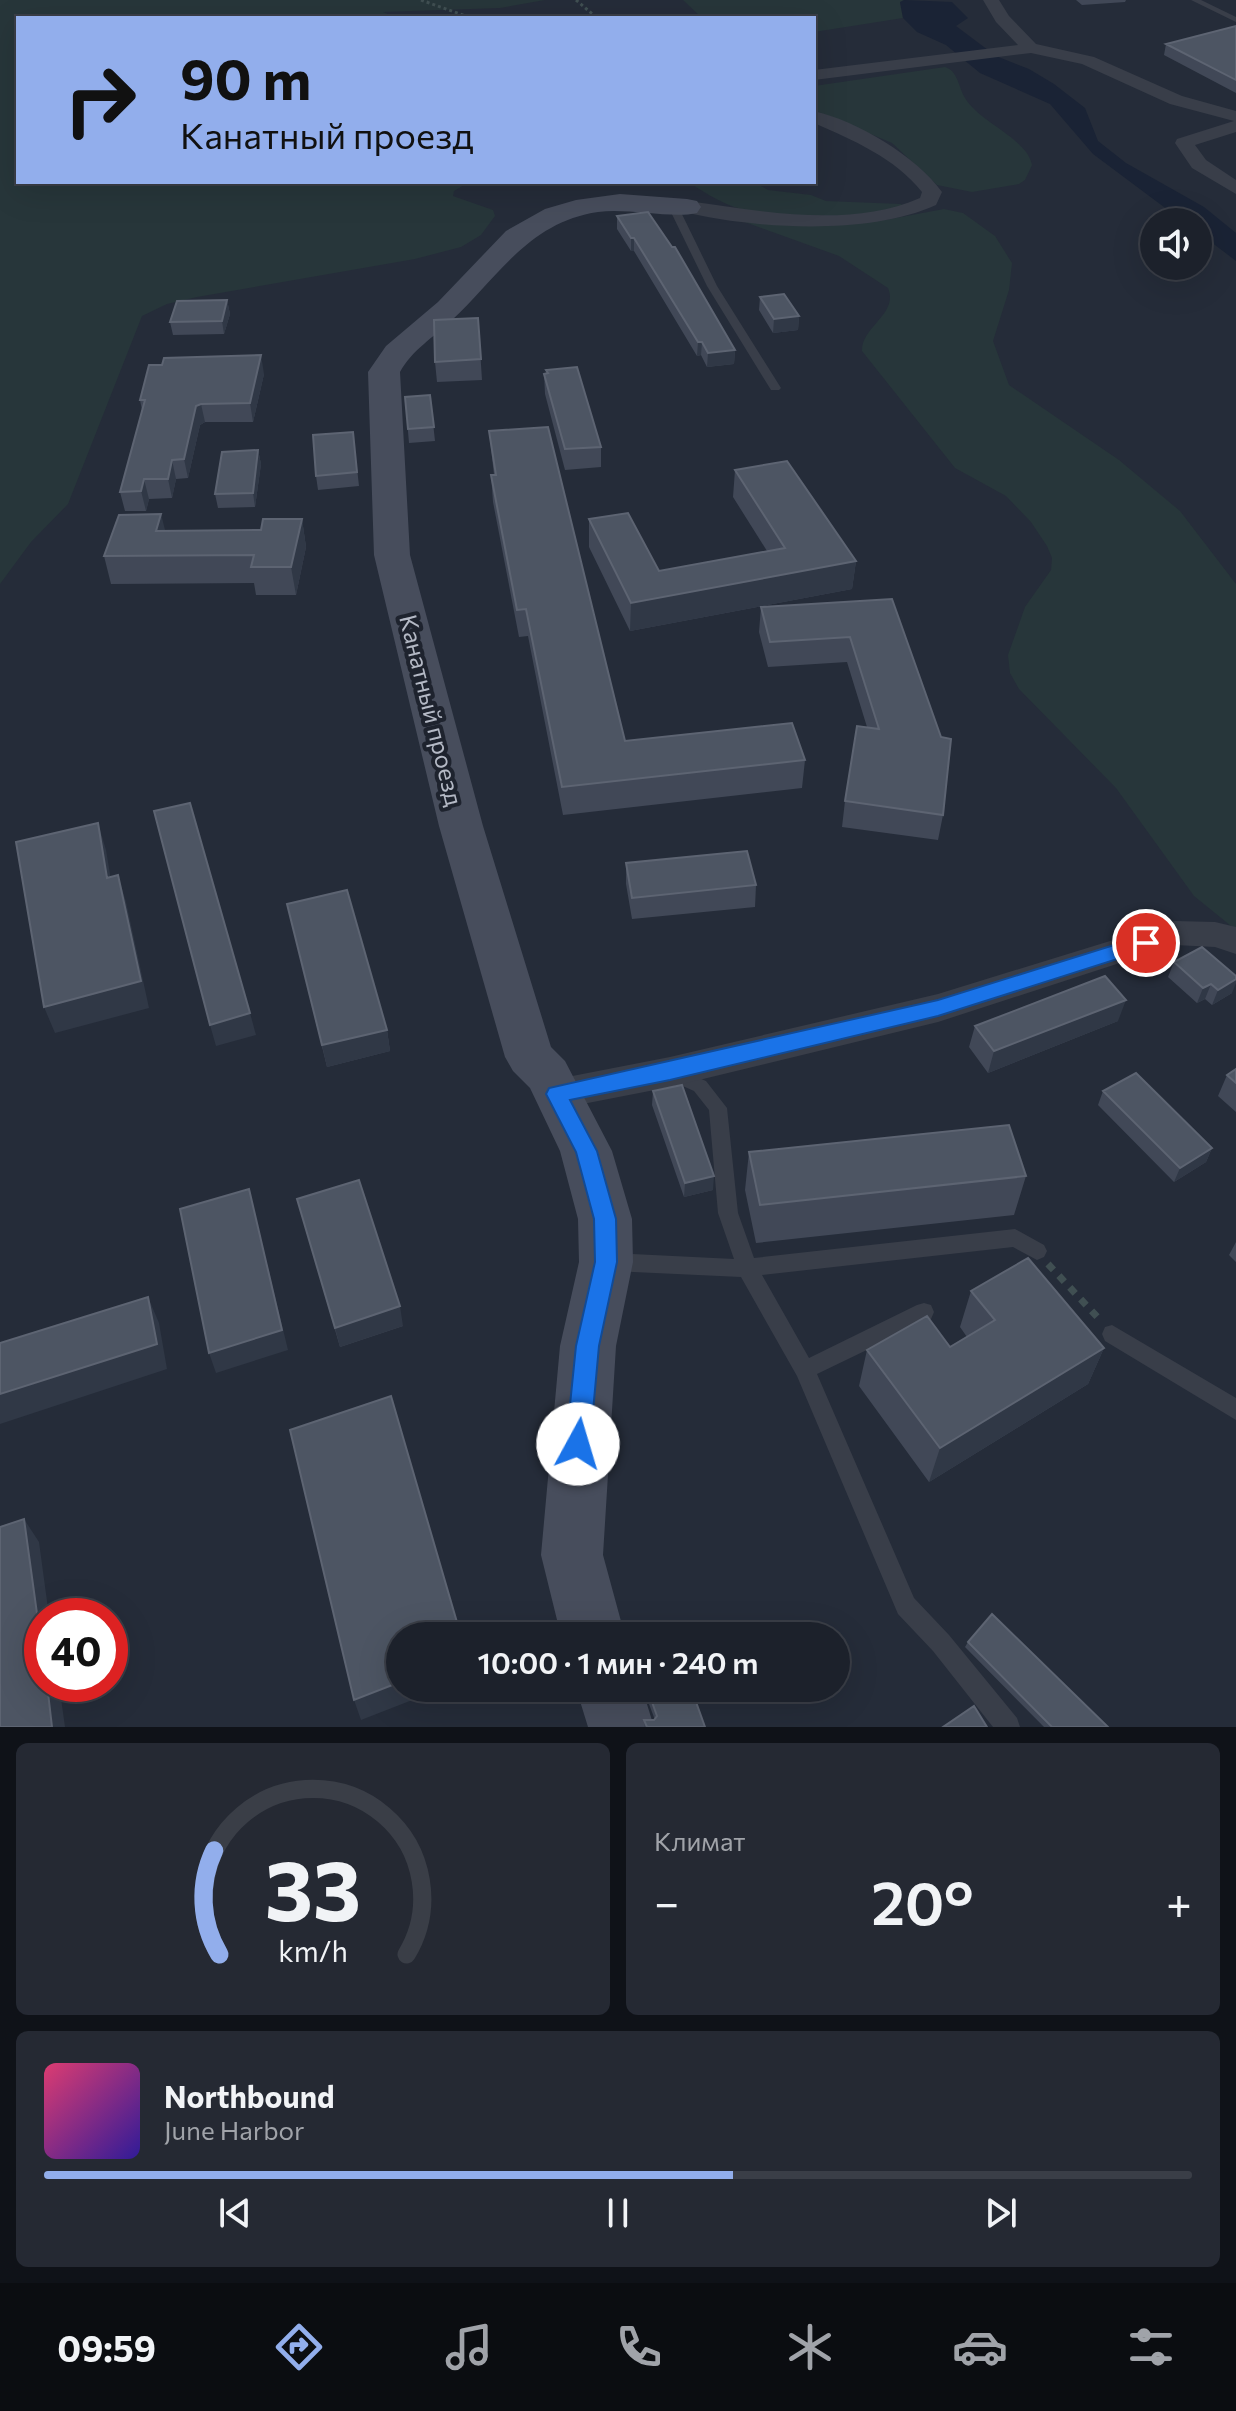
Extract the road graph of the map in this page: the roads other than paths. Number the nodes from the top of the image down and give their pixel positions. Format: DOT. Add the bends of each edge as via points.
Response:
graph roads {
  1 [pos="991,0"];
  2 [pos="1195,0"];
  3 [pos="1236,20"];
  4 [pos="1031,48"];
  5 [pos="816,75"];
  6 [pos="1236,116"];
  7 [pos="816,117"];
  8 [pos="1236,126"];
  9 [pos="1236,188"];
  10 [pos="679,206"];
  11 [pos="775,388"];
  12 [pos="1236,941"];
  13 [pos="670,1072"];
  14 [pos="557,1094"];
  15 [pos="1037,1251"];
  16 [pos="606,1262"];
  17 [pos="747,1268"];
  18 [pos="924,1312"];
  19 [pos="1112,1334"];
  20 [pos="805,1370"];
  21 [pos="1236,1410"];
  22 [pos="589,1622"];
  23 [pos="613,1702"];
  24 [pos="621,1727"];
  25 [pos="1008,1727"];
  1 -- 4 [label="street"];
  2 -- 3 [label="lane"];
  4 -- 5 [label="street"];
  4 -- 6 [label="street" via="1078,55 1180,101"];
  7 -- 10 [label="street, Канатный проезд" via="903,165 927,184 932,192 929,201 896,214 837,218 757,216"];
  8 -- 9 [label="street" via="1184,143 1199,164"];
  10 -- 11 [label="lane" via="712,286"];
  10 -- 14 [label="street, Канатный проезд" via="607,202 535,223 427,328 399,347 384,372 392,555 461,826 530,1057"];
  12 -- 13 [label="street" via="1175,933 938,1008"];
  13 -- 14 [label="street"];
  13 -- 17 [label="lane" via="700,1086 718,1108 728,1213"];
  14 -- 16 [label="street, Канатный проезд" via="586,1151 605,1219"];
  15 -- 17 [label="lane" via="1015,1238"];
  16 -- 17 [label="lane"];
  16 -- 22 [label="street, Канатный проезд" via="588,1346 572,1555"];
  17 -- 20 [label="lane"];
  18 -- 20 [label="lane"];
  19 -- 21 [label="lane"];
  20 -- 25 [label="lane" via="906,1606"];
  23 -- 24 [label="street"];
}
